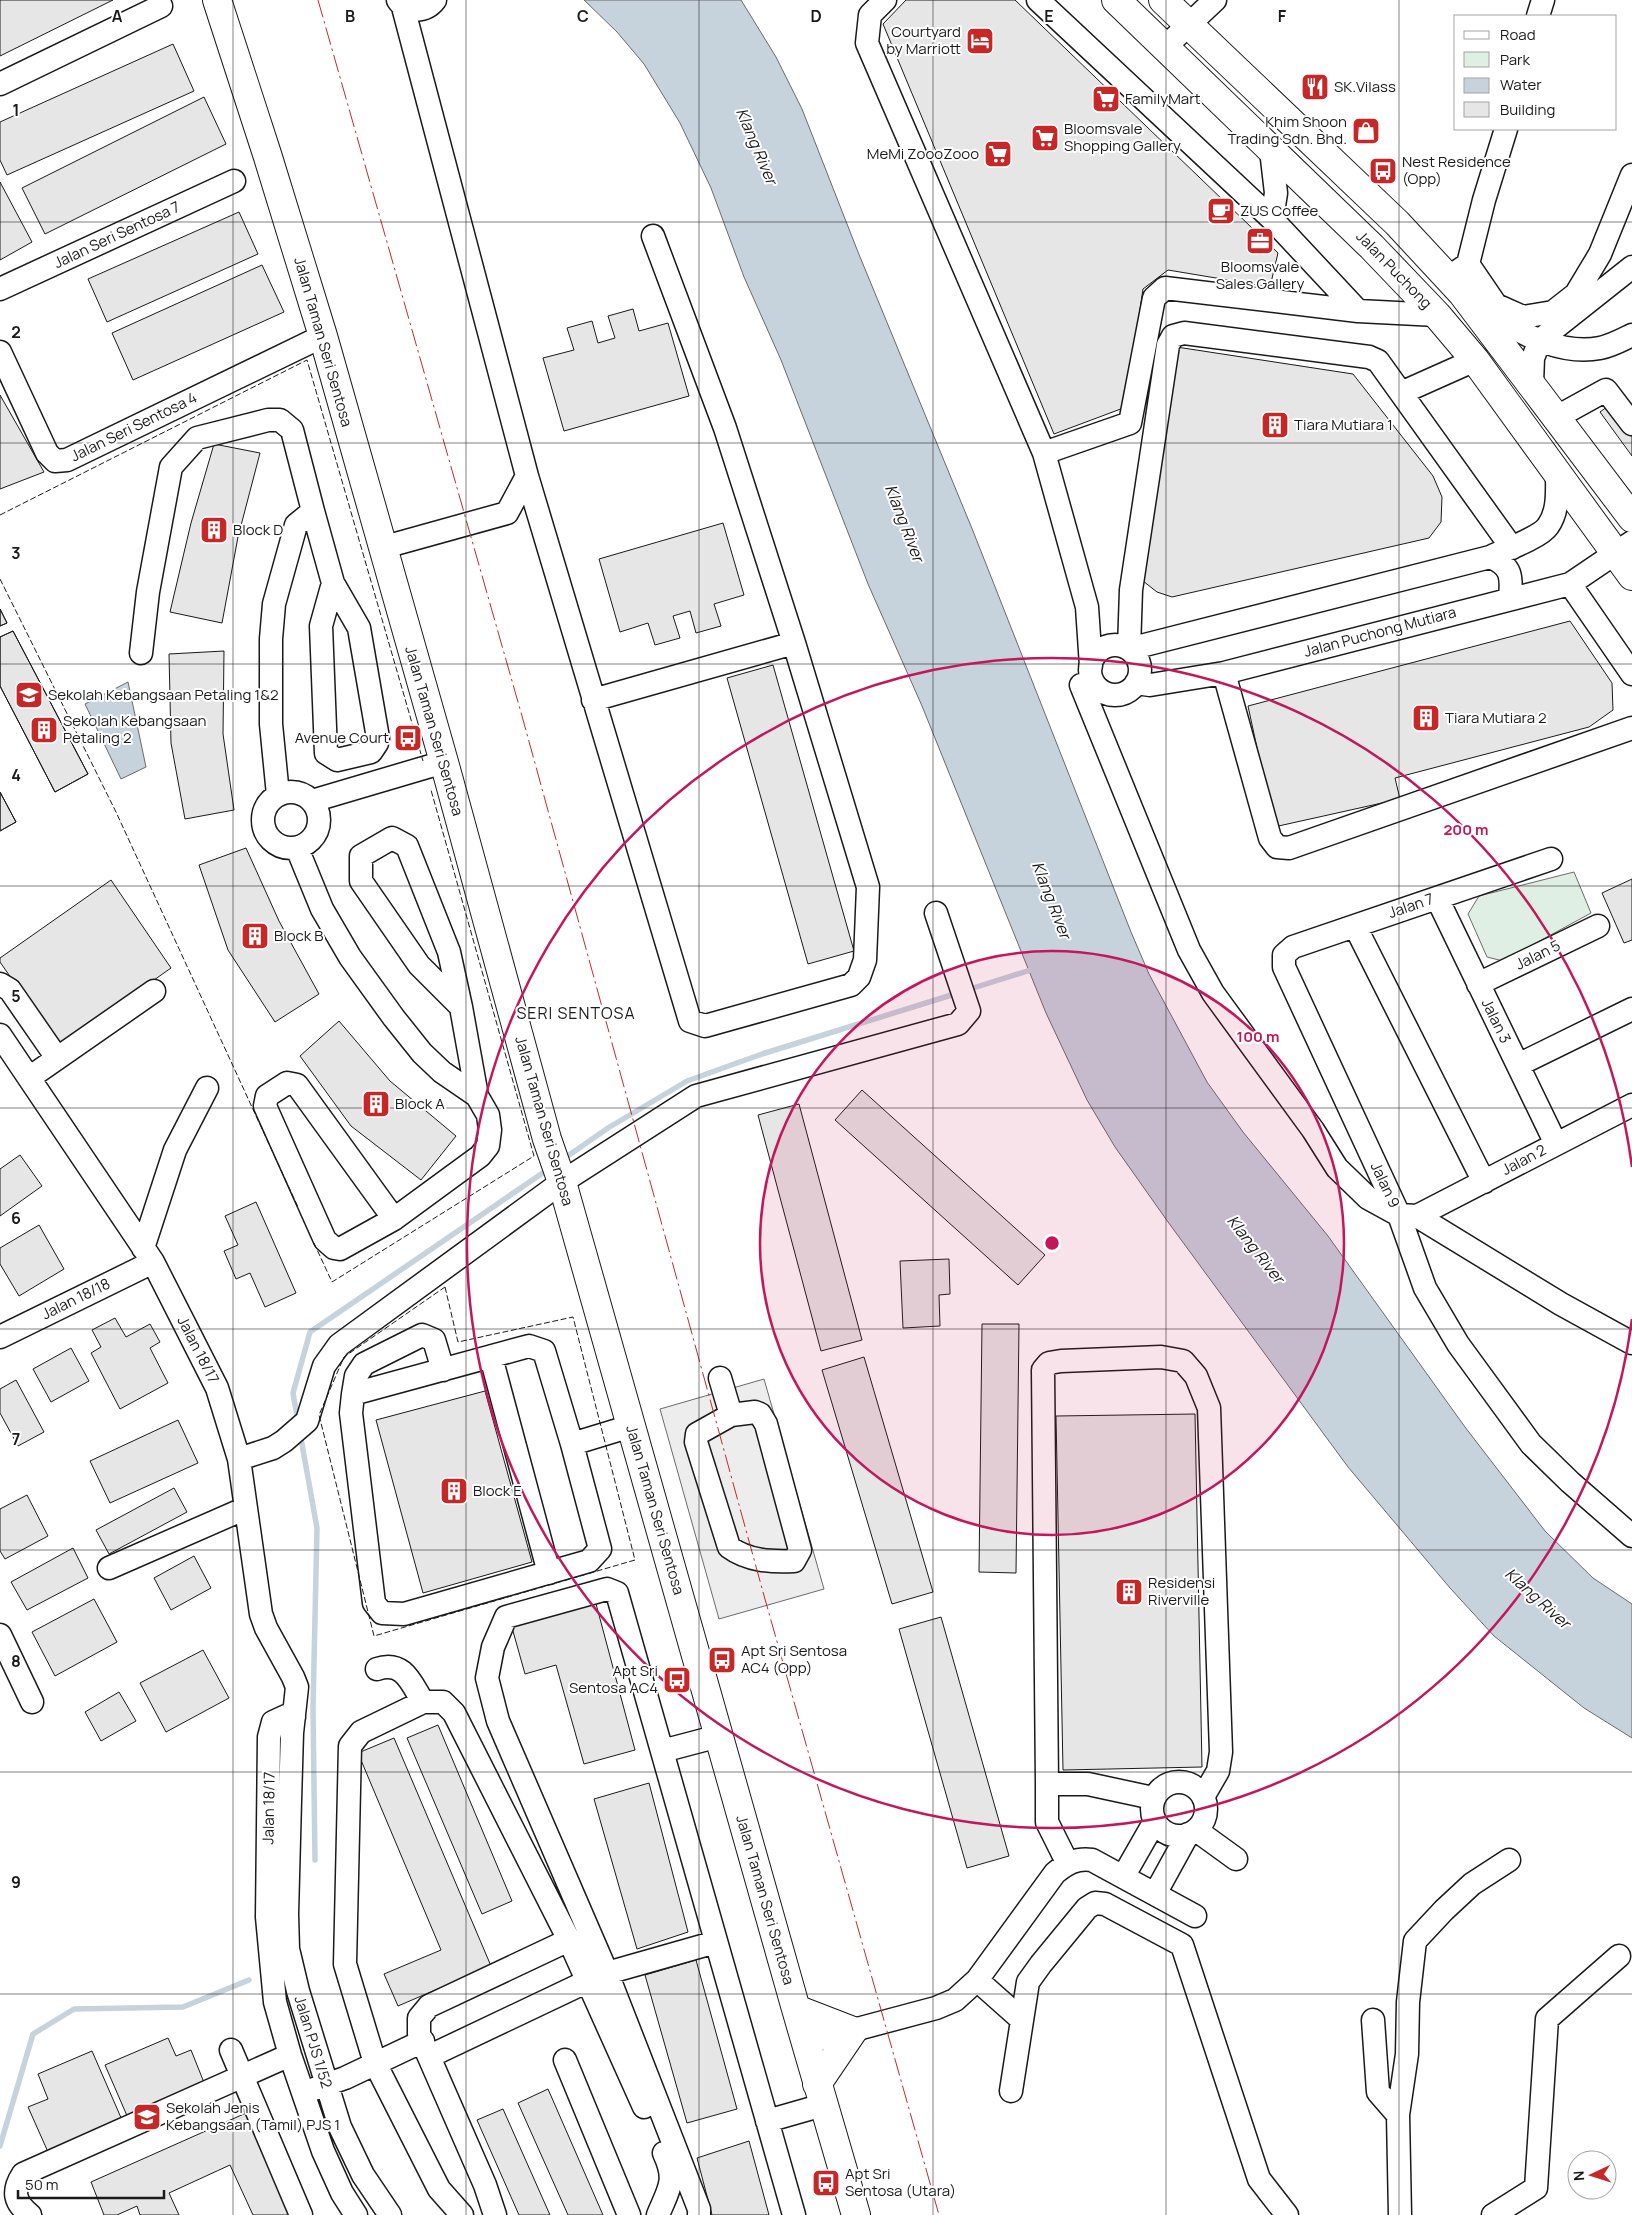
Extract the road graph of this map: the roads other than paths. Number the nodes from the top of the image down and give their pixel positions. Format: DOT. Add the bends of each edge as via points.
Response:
graph roads {
  1 [pos="217,0"];
  2 [pos="436,0"];
  3 [pos="885,0"];
  4 [pos="1038,0"];
  5 [pos="1116,0"];
  6 [pos="1163,0"];
  7 [pos="1215,0"];
  8 [pos="1543,0"];
  9 [pos="401,3"];
  10 [pos="161,6"];
  11 [pos="1538,15"];
  12 [pos="1188,25"];
  13 [pos="1164,47"];
  14 [pos="882,81"];
  15 [pos="0,84"];
  16 [pos="906,92"];
  17 [pos="1506,130"];
  18 [pos="1271,150"];
  19 [pos="1632,175"];
  20 [pos="234,181"];
  21 [pos="1272,219"];
  22 [pos="653,236"];
  23 [pos="1632,267"];
  24 [pos="1459,278"];
  25 [pos="0,289"];
  26 [pos="1584,296"];
  27 [pos="1358,310"];
  28 [pos="1437,315"];
  29 [pos="1632,335"];
  30 [pos="322,336"];
  31 [pos="1540,340"];
  32 [pos="0,352"];
  33 [pos="1475,360"];
  34 [pos="1532,383"];
  35 [pos="1401,393"];
  36 [pos="1557,417"];
  37 [pos="1632,424"];
  38 [pos="1044,453"];
  39 [pos="1557,473"];
  40 [pos="527,476"];
  41 [pos="313,511"];
  42 [pos="507,513"];
  43 [pos="1632,518"];
  44 [pos="544,535"];
  45 [pos="1624,547"];
  46 [pos="381,548"];
  47 [pos="1512,548"];
  48 [pos="1490,557"];
  49 [pos="1632,576"];
  50 [pos="333,583"];
  51 [pos="1570,584"];
  52 [pos="1510,598"];
  53 [pos="1087,607"];
  54 [pos="794,643"];
  55 [pos="1124,647"];
  56 [pos="141,653"];
  57 [pos="1224,673"];
  58 [pos="1632,674"];
  59 [pos="1086,676"];
  60 [pos="1136,683"];
  61 [pos="593,700"];
  62 [pos="1632,728"];
  63 [pos="446,770"];
  64 [pos="278,795"];
  65 [pos="316,808"];
  66 [pos="297,848"];
  67 [pos="1551,859"];
  68 [pos="1437,898"];
  69 [pos="936,913"];
  70 [pos="1355,926"];
  71 [pos="1598,926"];
  72 [pos="1284,967"];
  73 [pos="0,984"];
  74 [pos="1478,984"];
  75 [pos="154,991"];
  76 [pos="461,1007"];
  77 [pos="1632,1009"];
  78 [pos="0,1035"];
  79 [pos="57,1058"];
  80 [pos="1518,1065"];
  81 [pos="29,1078"];
  82 [pos="206,1088"];
  83 [pos="477,1096"];
  84 [pos="1632,1105"];
  85 [pos="1556,1144"];
  86 [pos="562,1182"];
  87 [pos="1484,1182"];
  88 [pos="1408,1216"];
  89 [pos="394,1219"];
  90 [pos="148,1255"];
  91 [pos="0,1337"];
  92 [pos="1632,1343"];
  93 [pos="491,1357"];
  94 [pos="443,1370"];
  95 [pos="720,1378"];
  96 [pos="353,1394"];
  97 [pos="731,1415"];
  98 [pos="631,1426"];
  99 [pos="572,1444"];
  100 [pos="239,1459"];
  101 [pos="246,1508"];
  102 [pos="1632,1536"];
  103 [pos="108,1568"];
  104 [pos="549,1573"];
  105 [pos="0,1635"];
  106 [pos="377,1669"];
  107 [pos="32,1702"];
  108 [pos="423,1702"];
  109 [pos="719,1736"];
  110 [pos="662,1751"];
  111 [pos="1047,1784"];
  112 [pos="1203,1797"];
  113 [pos="1154,1798"];
  114 [pos="1155,1821"];
  115 [pos="1192,1832"];
  116 [pos="1236,1860"];
  117 [pos="1509,1860"];
  118 [pos="1068,1864"];
  119 [pos="1123,1877"];
  120 [pos="1155,1894"];
  121 [pos="277,1915"];
  122 [pos="1195,1916"];
  123 [pos="569,1940"];
  124 [pos="716,1942"];
  125 [pos="1620,1956"];
  126 [pos="597,1977"];
  127 [pos="977,1980"];
  128 [pos="796,2009"];
  129 [pos="1022,2020"];
  130 [pos="1373,2020"];
  131 [pos="853,2031"];
  132 [pos="805,2043"];
  133 [pos="426,2048"];
  134 [pos="231,2050"];
  135 [pos="290,2055"];
  136 [pos="565,2060"];
  137 [pos="375,2063"];
  138 [pos="243,2076"];
  139 [pos="326,2084"];
  140 [pos="1011,2091"];
  141 [pos="303,2094"];
  142 [pos="820,2094"];
  143 [pos="1398,2115"];
  144 [pos="767,2121"];
  145 [pos="30,2215"];
  146 [pos="301,2215"];
  147 [pos="356,2215"];
  148 [pos="390,2215"];
  149 [pos="462,2215"];
  150 [pos="495,2215"];
  151 [pos="629,2215"];
  152 [pos="658,2215"];
  153 [pos="699,2215"];
  154 [pos="794,2215"];
  155 [pos="856,2215"];
  156 [pos="1287,2215"];
  157 [pos="1400,2215"];
  158 [pos="1493,2215"];
  1 -- 30 [label="main road, Jalan Taman Seri Sentosa"];
  2 -- 9 [label="street" via="431,7 415,11"];
  3 -- 14 [label="street" via="870,15 868,43"];
  4 -- 21 [label="street"];
  5 -- 13 [label="main road, Jalan Puchong"];
  6 -- 12 [label="main road"];
  7 -- 12 [label="street"];
  8 -- 11 [label="street"];
  9 -- 40 [label="street"];
  10 -- 15 [label="street"];
  12 -- 13 [label="street"];
  12 -- 24 [label="main road"];
  13 -- 18 [label="main road, Jalan Puchong"];
  14 -- 16 [label="street"];
  14 -- 38 [label="street"];
  17 -- 24 [label="street"];
  18 -- 21 [label="street" via="1276,193"];
  18 -- 28 [label="main road, Jalan Puchong"];
  19 -- 26 [label="street"];
  20 -- 25 [label="street, Jalan Seri Sentosa 7"];
  21 -- 27 [label="street"];
  22 -- 54 [label="street" via="725,428"];
  23 -- 26 [label="street"];
  24 -- 26 [label="street" via="1496,305 1523,317 1553,312"];
  24 -- 31 [label="street" via="1512,328"];
  24 -- 34 [label="main road"];
  26 -- 31 [label="street"];
  27 -- 28 [label="street"];
  27 -- 38 [label="street" via="1165,288 1154,298 1130,423"];
  28 -- 33 [label="main road, Jalan Puchong"];
  29 -- 31 [label="street" via="1600,348 1574,349"];
  30 -- 32 [label="street, Jalan Seri Sentosa 4" via="67,460 56,461 48,453"];
  30 -- 46 [label="main road, Jalan Taman Seri Sentosa"];
  31 -- 34 [label="street" via="1533,358"];
  33 -- 35 [label="street"];
  33 -- 39 [label="main road, Jalan Puchong"];
  34 -- 36 [label="main road"];
  35 -- 47 [label="street"];
  35 -- 55 [label="street" via="1378,361 1369,357 1184,333 1173,336 1168,345"];
  36 -- 37 [label="street" via="1606,390"];
  36 -- 43 [label="main road"];
  38 -- 53 [label="street"];
  39 -- 45 [label="main road, Jalan Puchong"];
  39 -- 47 [label="street" via="1554,514 1548,527"];
  40 -- 42 [label="street"];
  40 -- 44 [label="street"];
  41 -- 50 [label="street"];
  41 -- 56 [label="street" via="292,430 280,420 268,420 197,438 171,468 148,592"];
  41 -- 64 [label="street" via="296,525 274,604 271,724"];
  42 -- 44 [label="street"];
  42 -- 46 [label="street"];
  44 -- 61 [label="street"];
  45 -- 49 [label="main road, Jalan Puchong"];
  45 -- 51 [label="street, Jalan Puchong Mutiara"];
  46 -- 63 [label="main road, Jalan Taman Seri Sentosa"];
  47 -- 48 [label="street"];
  48 -- 52 [label="street" via="1508,569"];
  48 -- 55 [label="street"];
  50 -- 50 [label="street" via="359,628 378,738 371,752 337,760 326,753 321,626"];
  51 -- 52 [label="street, Jalan Puchong Mutiara"];
  51 -- 58 [label="street"];
  52 -- 57 [label="street, Jalan Puchong Mutiara"];
  53 -- 55 [label="street"];
  53 -- 59 [label="street"];
  54 -- 61 [label="street"];
  54 -- 61 [label="street" via="868,887 865,960 860,977 851,985 705,1026 690,1021"];
  55 -- 59 [label="street" via="1110,646 1101,650 1094,657"];
  55 -- 60 [label="street" via="1136,655 1140,665"];
  57 -- 60 [label="street, Jalan Puchong Mutiara" via="1150,685"];
  57 -- 62 [label="street" via="1270,838 1277,847 1288,848"];
  59 -- 60 [label="street" via="1091,676 1095,685 1111,695 1130,691"];
  59 -- 88 [label="street" via="1190,950 1213,993 1337,1168 1368,1198"];
  63 -- 65 [label="street"];
  63 -- 86 [label="main road, Jalan Taman Seri Sentosa" via="547,1139"];
  64 -- 65 [label="street" via="298,793"];
  64 -- 66 [label="street" via="270,801 264,813 266,833 277,844"];
  65 -- 66 [label="street" via="316,834 310,842"];
  66 -- 83 [label="street" via="322,909 350,957 394,1018 442,1072"];
  67 -- 68 [label="street, Jalan 7"];
  68 -- 70 [label="street, Jalan 7"];
  68 -- 74 [label="street, Jalan 3"];
  69 -- 86 [label="street" via="968,1011 958,1024 696,1096"];
  70 -- 72 [label="street, Jalan 7" via="1293,947 1284,955"];
  70 -- 87 [label="street"];
  71 -- 74 [label="street, Jalan 5"];
  72 -- 88 [label="street, Jalan 9"];
  73 -- 79 [label="street" via="10,990"];
  74 -- 80 [label="street, Jalan 3"];
  75 -- 79 [label="street"];
  76 -- 76 [label="street" via="449,952 407,846 392,838 362,856 361,881 419,966"];
  76 -- 83 [label="street"];
  77 -- 80 [label="street"];
  78 -- 81 [label="street, Jalan 18/17"];
  79 -- 81 [label="street"];
  80 -- 85 [label="street, Jalan 3"];
  81 -- 90 [label="street, Jalan 18/17"];
  82 -- 90 [label="street" via="175,1150"];
  83 -- 89 [label="street" via="488,1115 488,1146 480,1156"];
  84 -- 85 [label="street, Jalan 2"];
  85 -- 87 [label="street, Jalan 2"];
  86 -- 98 [label="main road, Jalan Taman Seri Sentosa"];
  86 -- 100 [label="street" via="339,1345 324,1366 307,1420 273,1448"];
  87 -- 88 [label="street, Jalan 2"];
  88 -- 92 [label="street, Jalan 9"];
  88 -- 102 [label="street" via="1425,1288 1458,1344 1531,1444"];
  89 -- 89 [label="street" via="340,1248 334,1248 325,1240 264,1106 267,1096 287,1083 297,1085"];
  90 -- 91 [label="street, Jalan 18/18"];
  90 -- 100 [label="street, Jalan 18/17" via="217,1388"];
  93 -- 94 [label="street"];
  93 -- 99 [label="street" via="529,1346 544,1351"];
  93 -- 104 [label="street"];
  94 -- 96 [label="street"];
  94 -- 96 [label="street" via="434,1340 422,1335 364,1364 356,1376"];
  95 -- 97 [label="street"];
  96 -- 104 [label="street" via="351,1413 374,1603 382,1613 404,1614"];
  97 -- 97 [label="street" via="756,1412 766,1424 800,1550 794,1561 772,1562 748,1557 729,1547 696,1442 697,1434"];
  98 -- 99 [label="street"];
  98 -- 109 [label="main road, Jalan Taman Seri Sentosa"];
  99 -- 104 [label="street" via="600,1549 589,1561"];
  100 -- 101 [label="street, Jalan 18/17"];
  101 -- 103 [label="street"];
  101 -- 121 [label="street, Jalan 18/17" via="261,1614 297,1687"];
  105 -- 107 [label="street"];
  106 -- 108 [label="street" via="389,1666 401,1670"];
  108 -- 123 [label="street" via="443,1702 454,1713"];
  108 -- 137 [label="street" via="362,1732 350,1746 345,1964"];
  109 -- 110 [label="street"];
  109 -- 128 [label="main road, Jalan Taman Seri Sentosa"];
  110 -- 124 [label="street"];
  110 -- 126 [label="street" via="617,1593 607,1589 506,1617 493,1647 487,1678 498,1720"];
  111 -- 112 [label="street" via="1043,1370 1048,1364 1061,1361 1161,1357 1183,1361 1196,1376 1210,1408 1221,1752 1218,1771"];
  111 -- 113 [label="street" via="1088,1784"];
  111 -- 118 [label="street" via="1047,1822"];
  112 -- 113 [label="street" via="1198,1790 1182,1782 1165,1785"];
  112 -- 115 [label="street" via="1205,1815"];
  113 -- 114 [label="street"];
  114 -- 115 [label="street" via="1170,1834"];
  114 -- 119 [label="street"];
  115 -- 116 [label="street"];
  115 -- 120 [label="street"];
  117 -- 143 [label="street" via="1472,1884 1415,1941 1408,2002 1407,2054"];
  118 -- 119 [label="street" via="1082,1859 1092,1860"];
  118 -- 127 [label="street" via="1055,1874"];
  119 -- 120 [label="street"];
  120 -- 122 [label="street"];
  121 -- 135 [label="street, Jalan PJS 1/52" via="275,2002"];
  121 -- 139 [label="street, Jalan PJS 1/52"];
  123 -- 126 [label="street"];
  123 -- 133 [label="street" via="429,2006 419,2018 420,2034"];
  124 -- 126 [label="street"];
  124 -- 144 [label="street"];
  125 -- 158 [label="street" via="1547,2018 1536,2188"];
  126 -- 133 [label="street"];
  126 -- 152 [label="street" via="672,2169 671,2182"];
  126 -- 153 [label="street"];
  127 -- 129 [label="street"];
  127 -- 131 [label="street" via="955,2000 936,2008"];
  128 -- 131 [label="main road"];
  128 -- 132 [label="main road, Jalan Taman Seri Sentosa"];
  129 -- 140 [label="street"];
  129 -- 156 [label="street" via="1028,1982 1087,1908 1095,1903 1104,1904 1182,1945 1258,2179"];
  130 -- 143 [label="street" via="1378,2092"];
  131 -- 132 [label="street"];
  131 -- 142 [label="main road"];
  132 -- 142 [label="main road, Jalan Taman Seri Sentosa"];
  133 -- 137 [label="street"];
  133 -- 150 [label="street"];
  134 -- 138 [label="street"];
  135 -- 138 [label="street"];
  135 -- 141 [label="street, Jalan PJS 1/52"];
  136 -- 151 [label="street"];
  137 -- 139 [label="street"];
  137 -- 149 [label="street" via="439,2188"];
  138 -- 145 [label="street" via="23,2174 16,2186 17,2200"];
  138 -- 146 [label="street"];
  139 -- 141 [label="street"];
  139 -- 148 [label="street, Jalan PJS 1/52" via="340,2127 363,2175"];
  141 -- 147 [label="street, Jalan PJS 1/52" via="323,2151"];
  142 -- 144 [label="street"];
  142 -- 155 [label="main road, Jalan Taman Seri Sentosa"];
  143 -- 157 [label="street"];
  144 -- 154 [label="street"];
}
